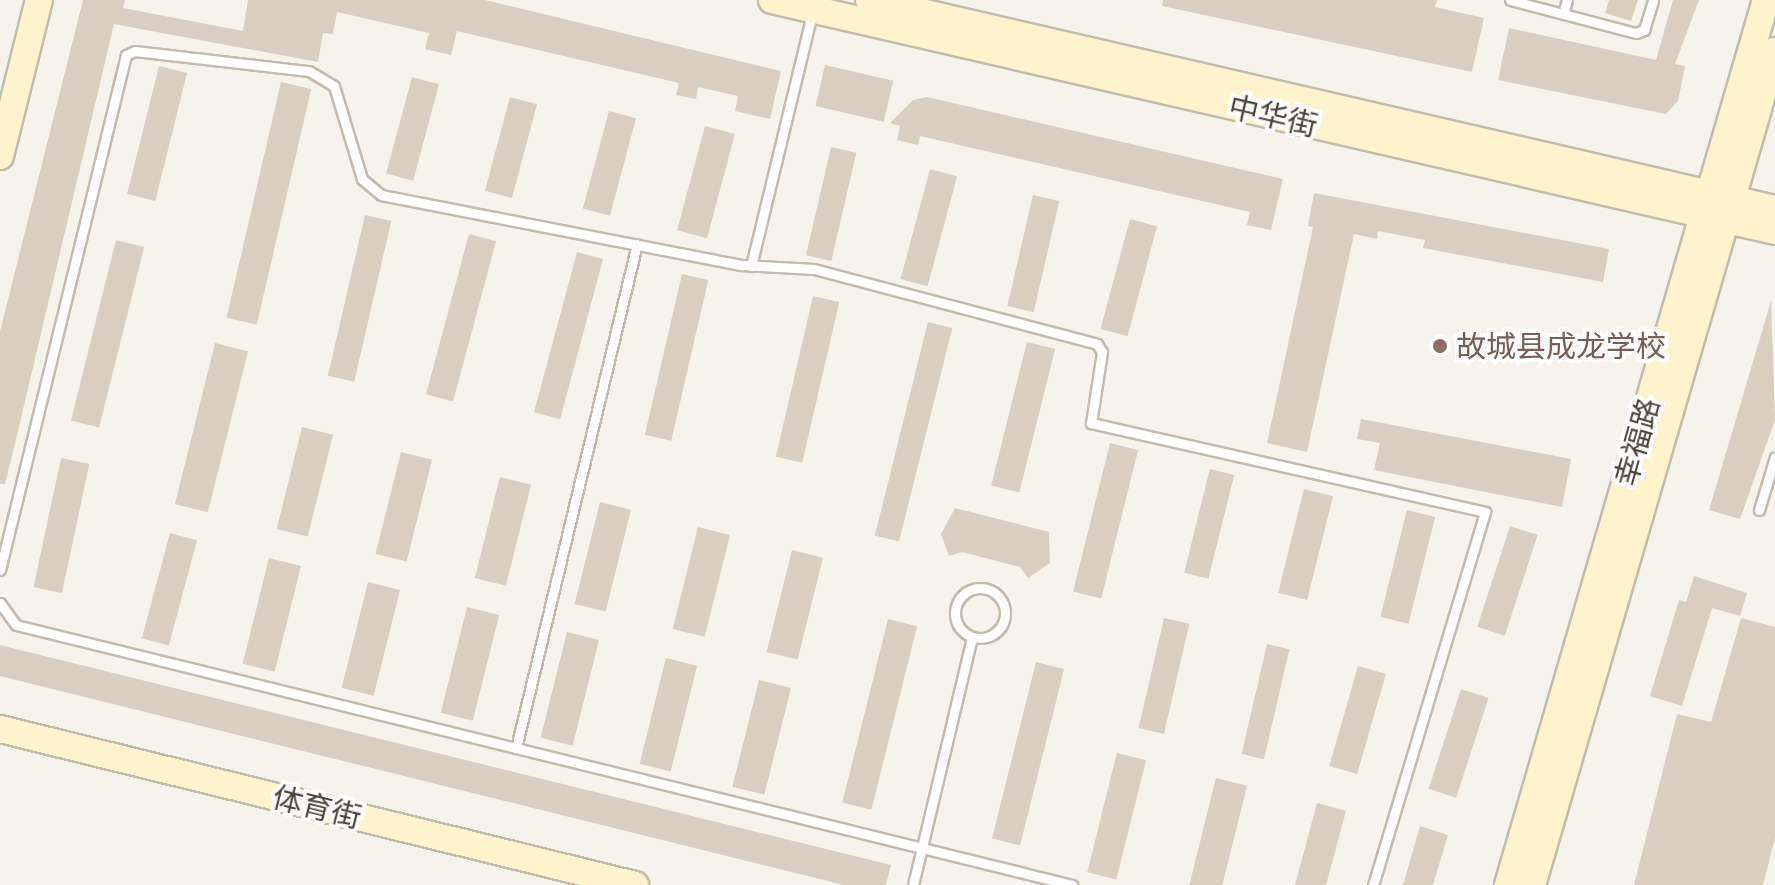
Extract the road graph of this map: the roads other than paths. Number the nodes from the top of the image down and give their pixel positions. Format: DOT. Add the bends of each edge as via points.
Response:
graph roads {
  1 [pos="39,0"];
  2 [pos="772,0"];
  3 [pos="869,0"];
  4 [pos="1510,0"];
  5 [pos="1567,0"];
  6 [pos="1653,0"];
  7 [pos="1766,0"];
  8 [pos="914,5"];
  9 [pos="813,9"];
  10 [pos="1563,14"];
  11 [pos="1775,51"];
  12 [pos="0,156"];
  13 [pos="1718,207"];
  14 [pos="1775,209"];
  15 [pos="1775,231"];
  16 [pos="637,244"];
  17 [pos="751,266"];
  18 [pos="1775,457"];
  19 [pos="1759,510"];
  20 [pos="0,570"];
  21 [pos="0,603"];
  22 [pos="972,637"];
  23 [pos="0,729"];
  24 [pos="516,748"];
  25 [pos="922,848"];
  26 [pos="635,885"];
  27 [pos="913,885"];
  28 [pos="1072,885"];
  29 [pos="1373,885"];
  30 [pos="1508,885"];
  31 [pos="1532,885"];
  1 -- 12 [label="street"];
  2 -- 9 [label="street, 中华街"];
  3 -- 8 [label="street, 中华街"];
  4 -- 10 [label="lane"];
  5 -- 10 [label="lane"];
  6 -- 10 [label="lane" via="1644,30 1636,33"];
  7 -- 13 [label="street, 幸福路"];
  8 -- 13 [label="street, 中华街"];
  9 -- 13 [label="street, 中华街"];
  9 -- 17 [label="lane"];
  11 -- 13 [label="street, 幸福路"];
  13 -- 14 [label="street, 中华街"];
  13 -- 15 [label="street, 中华街"];
  13 -- 30 [label="street, 幸福路"];
  13 -- 31 [label="street, 幸福路"];
  16 -- 17 [label="lane"];
  16 -- 20 [label="lane" via="381,195 362,179 334,86 309,71 135,51 126,55"];
  16 -- 24 [label="lane"];
  17 -- 29 [label="lane" via="814,269 1097,344 1102,352 1089,420 1098,426 1485,512"];
  18 -- 19 [label="lane"];
  21 -- 24 [label="lane" via="16,625"];
  22 -- 22 [label="lane" via="990,636 1004,616 1001,599 987,588 970,589 958,601 958,625"];
  22 -- 25 [label="lane"];
  23 -- 26 [label="street, 体育街"];
  24 -- 25 [label="lane"];
  25 -- 27 [label="lane"];
  25 -- 28 [label="lane"];
}
